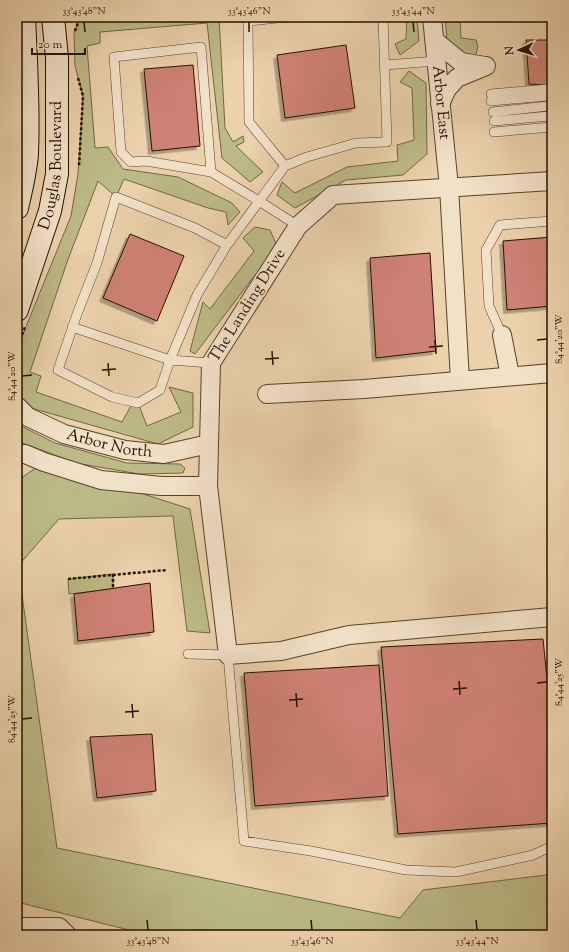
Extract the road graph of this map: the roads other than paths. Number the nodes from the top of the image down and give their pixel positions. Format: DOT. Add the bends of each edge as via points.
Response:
graph roads {
  1 [pos="24,17"];
  2 [pos="53,17"];
  3 [pos="68,17"];
  4 [pos="287,17"];
  5 [pos="383,17"];
  6 [pos="432,17"];
  7 [pos="435,41"];
  8 [pos="57,58"];
  9 [pos="437,61"];
  10 [pos="385,65"];
  11 [pos="17,70"];
  12 [pos="547,92"];
  13 [pos="491,97"];
  14 [pos="440,104"];
  15 [pos="548,106"];
  16 [pos="549,116"];
  17 [pos="552,127"];
  18 [pos="494,132"];
  19 [pos="285,166"];
  20 [pos="22,171"];
  21 [pos="211,172"];
  22 [pos="552,181"];
  23 [pos="449,188"];
  24 [pos="259,200"];
  25 [pos="17,208"];
  26 [pos="552,221"];
  27 [pos="298,226"];
  28 [pos="227,245"];
  29 [pos="17,310"];
  30 [pos="72,327"];
  31 [pos="502,335"];
  32 [pos="170,360"];
  33 [pos="210,363"];
  34 [pos="552,373"];
  35 [pos="510,376"];
  36 [pos="460,380"];
  37 [pos="266,394"];
  38 [pos="17,406"];
  39 [pos="209,444"];
  40 [pos="17,454"];
  41 [pos="208,486"];
  42 [pos="552,617"];
  43 [pos="188,654"];
  44 [pos="228,655"];
  45 [pos="552,846"];
  46 [pos="17,927"];
  47 [pos="67,935"];
  1 -- 20 [label="main road, Douglas Boulevard" via="27,154"];
  2 -- 8 [label="main road, Douglas Boulevard"];
  3 -- 8 [label="main road" via="62,28"];
  4 -- 19 [label="lane" via="248,21 249,122"];
  5 -- 10 [label="lane"];
  6 -- 7 [label="street, Arbor East"];
  7 -- 9 [label="street, Arbor East"];
  7 -- 14 [label="street" via="461,62 486,66 457,78 447,89"];
  8 -- 29 [label="main road, Douglas Boulevard" via="57,174 50,211"];
  9 -- 10 [label="lane"];
  9 -- 14 [label="street, Arbor East"];
  10 -- 19 [label="lane" via="387,142 356,143"];
  11 -- 20 [label="main road" via="23,90"];
  12 -- 13 [label="lane"];
  14 -- 23 [label="street, Arbor East"];
  15 -- 16 [label="lane" via="493,117"];
  17 -- 18 [label="lane"];
  19 -- 24 [label="lane"];
  20 -- 25 [label="main road, Douglas Boulevard"];
  21 -- 21 [label="lane" via="201,47 114,57 121,152 131,162"];
  21 -- 24 [label="lane"];
  22 -- 23 [label="street, The Landing Drive"];
  23 -- 27 [label="street, The Landing Drive" via="333,195"];
  23 -- 36 [label="street, Arbor East"];
  24 -- 27 [label="lane"];
  24 -- 28 [label="lane"];
  26 -- 31 [label="lane" via="500,225 486,250 489,306"];
  27 -- 33 [label="street, The Landing Drive"];
  28 -- 30 [label="lane" via="195,228 116,197 97,263"];
  28 -- 32 [label="lane" via="197,295"];
  30 -- 32 [label="lane"];
  30 -- 32 [label="lane" via="58,370 112,397 138,403 160,390"];
  31 -- 35 [label="street"];
  32 -- 33 [label="lane"];
  33 -- 39 [label="street, The Landing Drive"];
  34 -- 35 [label="street"];
  35 -- 36 [label="street"];
  36 -- 37 [label="street" via="364,389"];
  38 -- 39 [label="street, Arbor North" via="28,417 64,434 125,450 164,454"];
  39 -- 41 [label="street, The Landing Drive"];
  40 -- 41 [label="street, Arbor North" via="25,454 102,480 161,486"];
  41 -- 44 [label="street, The Landing Drive"];
  42 -- 44 [label="street" via="349,635 281,651"];
  43 -- 44 [label="lane"];
  44 -- 45 [label="lane" via="244,841 406,870 456,872 533,855"];
  46 -- 47 [label="street" via="59,926"];
}
